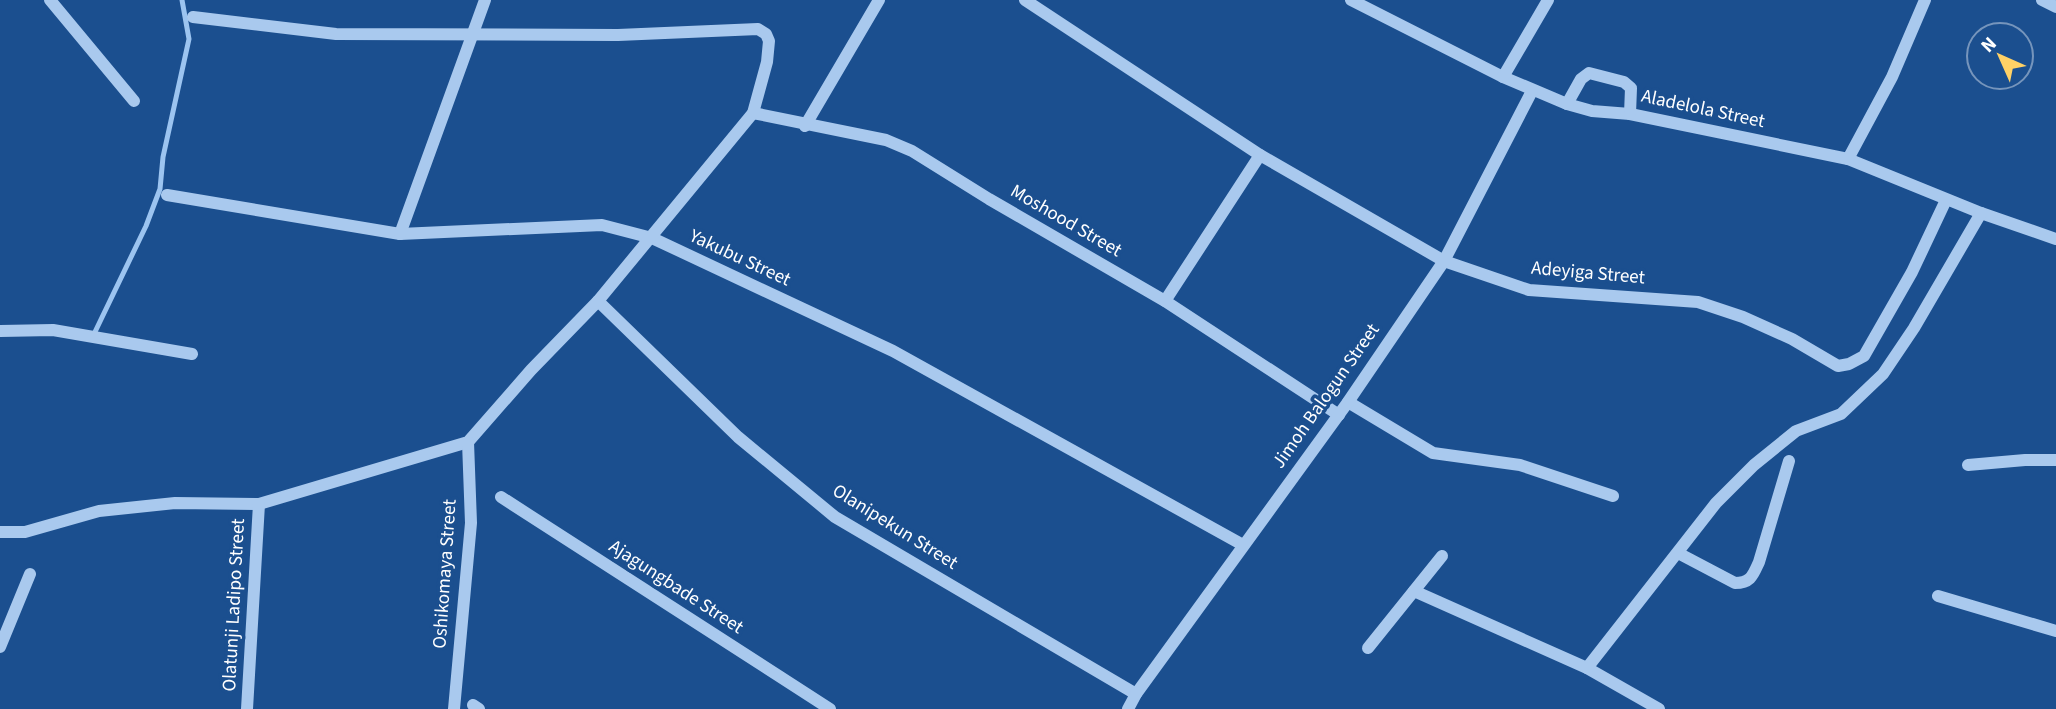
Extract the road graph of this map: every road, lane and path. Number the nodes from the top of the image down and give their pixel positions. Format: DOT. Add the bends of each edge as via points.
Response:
graph roads {
  1 [pos="50,0"];
  2 [pos="485,0"];
  3 [pos="880,0"];
  4 [pos="1025,0"];
  5 [pos="1351,0"];
  6 [pos="1548,0"];
  7 [pos="1925,0"];
  8 [pos="2042,0"];
  9 [pos="2056,7"];
  10 [pos="193,17"];
  11 [pos="474,34"];
  12 [pos="1503,77"];
  13 [pos="1532,91"];
  14 [pos="134,102"];
  15 [pos="1567,104"];
  16 [pos="752,113"];
  17 [pos="1630,114"];
  18 [pos="804,126"];
  19 [pos="1260,155"];
  20 [pos="1848,159"];
  21 [pos="167,195"];
  22 [pos="1946,200"];
  23 [pos="1981,214"];
  24 [pos="400,234"];
  25 [pos="652,238"];
  26 [pos="2056,239"];
  27 [pos="1444,261"];
  28 [pos="598,301"];
  29 [pos="1165,301"];
  30 [pos="0,331"];
  31 [pos="192,354"];
  32 [pos="1348,402"];
  33 [pos="1339,415"];
  34 [pos="468,442"];
  35 [pos="2056,460"];
  36 [pos="1789,461"];
  37 [pos="1968,465"];
  38 [pos="1613,496"];
  39 [pos="501,497"];
  40 [pos="259,504"];
  41 [pos="0,532"];
  42 [pos="1242,545"];
  43 [pos="1678,553"];
  44 [pos="1442,556"];
  45 [pos="30,573"];
  46 [pos="1414,591"];
  47 [pos="1938,596"];
  48 [pos="2056,631"];
  49 [pos="0,647"];
  50 [pos="1368,648"];
  51 [pos="1587,668"];
  52 [pos="1136,694"];
  53 [pos="247,709"];
  54 [pos="454,709"];
  55 [pos="830,709"];
  56 [pos="1128,709"];
  57 [pos="1659,709"];
  1 -- 14 [label="street"];
  2 -- 11 [label="street"];
  3 -- 18 [label="street"];
  4 -- 19 [label="street, Adeyiga Street"];
  5 -- 12 [label="street, Aladelola Street"];
  6 -- 12 [label="street"];
  7 -- 20 [label="street" via="1892,77"];
  8 -- 9 [label="street"];
  10 -- 11 [label="street" via="336,34"];
  11 -- 16 [label="street" via="758,29 769,41"];
  11 -- 24 [label="street"];
  12 -- 13 [label="street, Aladelola Street"];
  13 -- 15 [label="street, Aladelola Street"];
  13 -- 27 [label="street, Jimoh Balogun Street"];
  15 -- 17 [label="street, Aladelola Street"];
  15 -- 17 [label="street" via="1589,73 1631,88"];
  16 -- 18 [label="street, Moshood Street"];
  16 -- 25 [label="street"];
  17 -- 20 [label="street, Aladelola Street"];
  18 -- 29 [label="street, Moshood Street" via="886,140 912,151"];
  19 -- 27 [label="street, Adeyiga Street"];
  19 -- 29 [label="street"];
  20 -- 22 [label="street, Aladelola Street"];
  21 -- 24 [label="street, Yakubu Street"];
  22 -- 23 [label="street, Aladelola Street"];
  22 -- 27 [label="street, Adeyiga Street" via="1864,356 1838,366 1792,339 1698,302 1529,290"];
  23 -- 26 [label="street, Aladelola Street"];
  23 -- 43 [label="street" via="1883,374 1841,414 1796,431 1754,465 1716,503"];
  24 -- 25 [label="street, Yakubu Street" via="602,226"];
  25 -- 28 [label="street"];
  25 -- 42 [label="street, Yakubu Street" via="893,351"];
  27 -- 32 [label="street, Jimoh Balogun Street"];
  28 -- 34 [label="street"];
  28 -- 52 [label="street, Olanipekun Street" via="738,438 835,517"];
  29 -- 33 [label="street, Moshood Street"];
  30 -- 31 [label="street" via="53,330"];
  32 -- 33 [label="street, Jimoh Balogun Street"];
  32 -- 38 [label="street" via="1433,453 1520,465"];
  33 -- 42 [label="street, Jimoh Balogun Street"];
  34 -- 40 [label="street"];
  34 -- 54 [label="street, Oshikomaya Street" via="471,523"];
  35 -- 37 [label="street"];
  36 -- 43 [label="street" via="1759,562 1746,583 1735,583"];
  39 -- 55 [label="street, Ajagungbade Street"];
  40 -- 41 [label="street" via="150,505"];
  40 -- 53 [label="street, Olatunji Ladipo Street"];
  42 -- 52 [label="street, Jimoh Balogun Street"];
  43 -- 51 [label="street"];
  44 -- 46 [label="street"];
  45 -- 49 [label="street"];
  46 -- 50 [label="street"];
  46 -- 51 [label="street"];
  47 -- 48 [label="street"];
  51 -- 57 [label="street"];
  52 -- 56 [label="street, Jimoh Balogun Street"];
}
